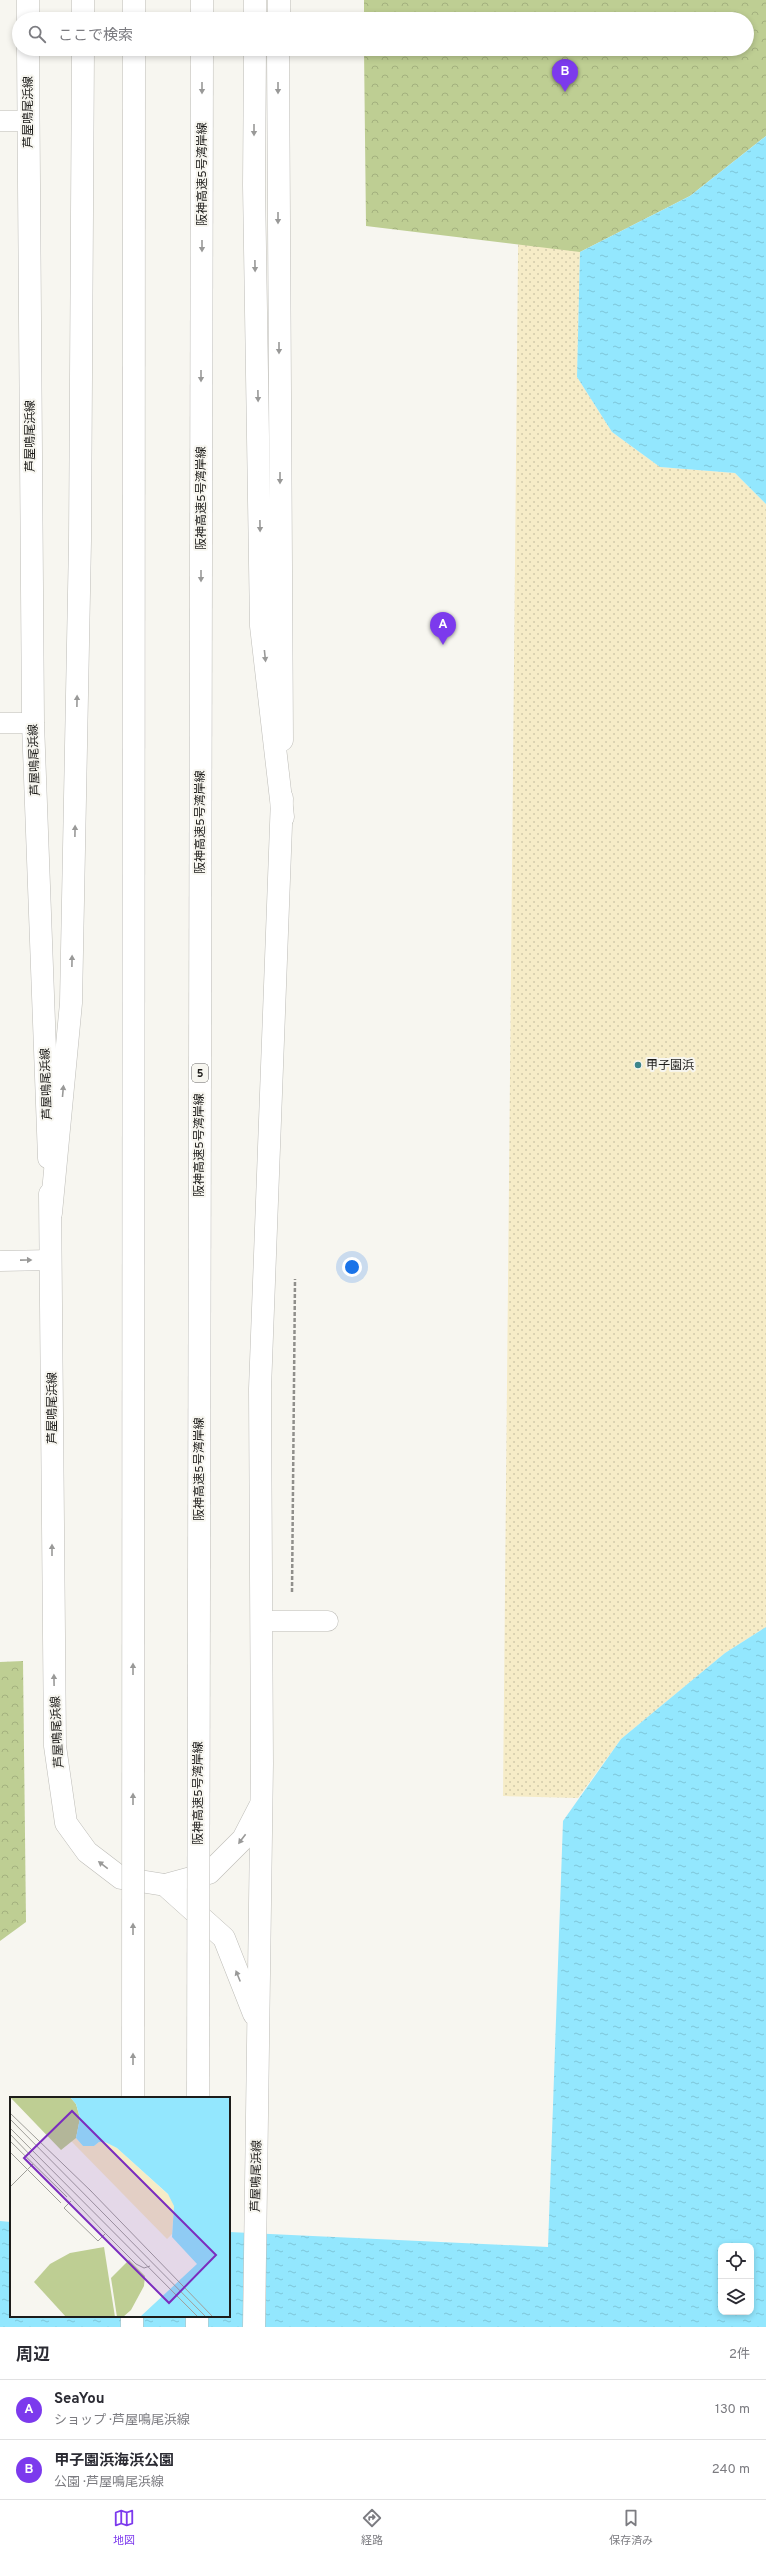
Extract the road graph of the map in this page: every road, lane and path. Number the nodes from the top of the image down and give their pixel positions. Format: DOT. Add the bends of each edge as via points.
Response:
graph roads {
  1 [pos="28,0"];
  2 [pos="83,0"];
  3 [pos="134,0"];
  4 [pos="202,0"];
  5 [pos="255,0"];
  6 [pos="279,0"];
  7 [pos="28,12"];
  8 [pos="83,12"];
  9 [pos="134,12"];
  10 [pos="202,12"];
  11 [pos="255,12"];
  12 [pos="278,12"];
  13 [pos="28,56"];
  14 [pos="83,56"];
  15 [pos="134,56"];
  16 [pos="202,56"];
  17 [pos="255,56"];
  18 [pos="278,56"];
  19 [pos="0,120"];
  20 [pos="28,121"];
  21 [pos="32,723"];
  22 [pos="0,724"];
  23 [pos="283,817"];
  24 [pos="51,1213"];
  25 [pos="51,1260"];
  26 [pos="0,1261"];
  27 [pos="261,1621"];
  28 [pos="328,1621"];
  29 [pos="261,1805"];
  30 [pos="165,1885"];
  31 [pos="258,2025"];
  32 [pos="133,2097"];
  33 [pos="198,2097"];
  34 [pos="254,2327"];
  1 -- 7 [label="main road"];
  2 -- 8 [label="main road"];
  3 -- 9 [label="main road"];
  4 -- 10 [label="main road"];
  5 -- 11 [label="main road"];
  6 -- 12 [label="main road"];
  13 -- 20 [label="main road, 芦屋鳴尾浜線"];
  24 -- 14 [label="main road, one-way" via="71,1002 80,533"];
  32 -- 15 [label="main road, one-way, bridge"];
  16 -- 33 [label="main road, 阪神高速5号湾岸線 / 5, one-way, bridge"];
  17 -- 23 [label="main road, one-way" via="254,185 261,626"];
  18 -- 23 [label="main road, 芦屋鳴尾浜線, one-way"];
  19 -- 20 [label="lane"];
  20 -- 21 [label="main road, 芦屋鳴尾浜線"];
  21 -- 22 [label="lane"];
  21 -- 24 [label="main road, 芦屋鳴尾浜線"];
  23 -- 27 [label="main road, 芦屋鳴尾浜線" via="260,1389"];
  24 -- 25 [label="main road, 芦屋鳴尾浜線"];
  26 -- 25 [label="lane, one-way"];
  30 -- 25 [label="main road, 芦屋鳴尾浜線, one-way" via="121,1878 87,1852 66,1823 55,1746"];
  27 -- 28 [label="lane"];
  27 -- 29 [label="main road, 芦屋鳴尾浜線"];
  29 -- 30 [label="main road, one-way" via="243,1839 208,1873"];
  29 -- 31 [label="main road, 芦屋鳴尾浜線"];
  31 -- 30 [label="main road, 芦屋鳴尾浜線, one-way" via="224,1938"];
  31 -- 34 [label="main road, 芦屋鳴尾浜線"];
}
